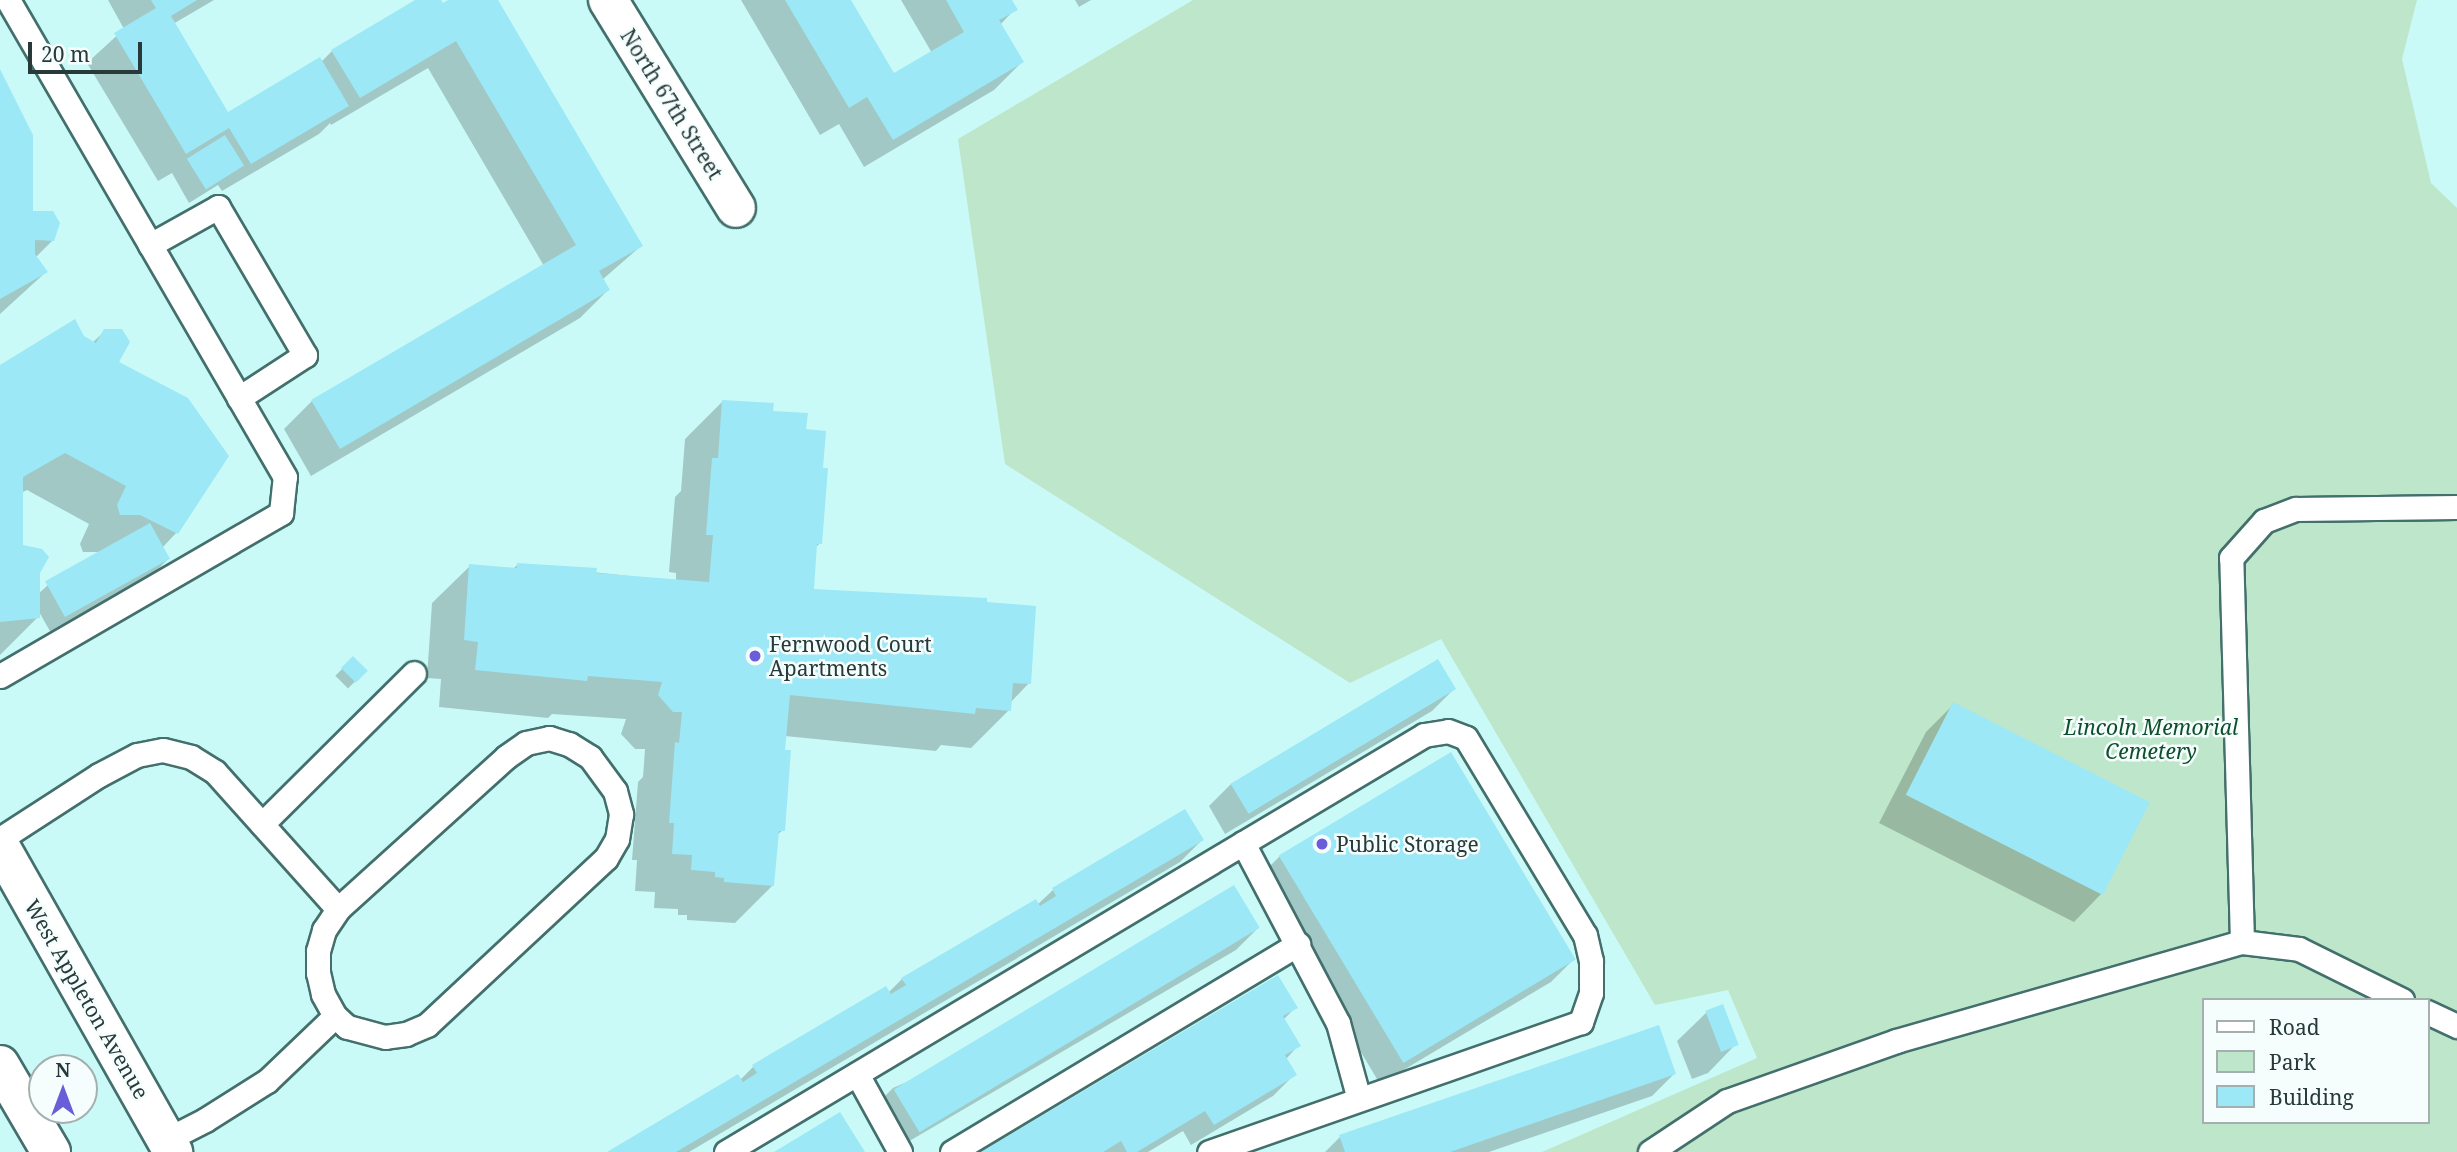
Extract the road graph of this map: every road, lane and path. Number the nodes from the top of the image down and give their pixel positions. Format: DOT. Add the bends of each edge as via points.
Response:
graph roads {
  1 [pos="8,0"];
  2 [pos="608,0"];
  3 [pos="736,208"];
  4 [pos="150,245"];
  5 [pos="239,398"];
  6 [pos="2457,507"];
  7 [pos="414,673"];
  8 [pos="0,676"];
  9 [pos="262,824"];
  10 [pos="0,839"];
  11 [pos="1243,843"];
  12 [pos="0,846"];
  13 [pos="338,909"];
  14 [pos="2242,942"];
  15 [pos="1298,944"];
  16 [pos="2398,998"];
  17 [pos="2429,1013"];
  18 [pos="335,1016"];
  19 [pos="2457,1026"];
  20 [pos="0,1065"];
  21 [pos="857,1074"];
  22 [pos="1359,1099"];
  23 [pos="170,1146"];
  24 [pos="51,1152"];
  25 [pos="726,1152"];
  26 [pos="900,1152"];
  27 [pos="952,1152"];
  28 [pos="1209,1152"];
  29 [pos="1650,1152"];
  1 -- 4 [label="lane"];
  2 -- 3 [label="main road, North 67th Street"];
  4 -- 5 [label="lane"];
  4 -- 5 [label="lane" via="218,207 305,355"];
  5 -- 8 [label="lane" via="285,477 281,513"];
  6 -- 14 [label="lane" via="2296,509 2264,521 2231,558"];
  7 -- 9 [label="lane"];
  9 -- 10 [label="lane" via="215,772 191,757 163,750 137,755 99,775"];
  9 -- 13 [label="lane"];
  11 -- 15 [label="lane"];
  11 -- 21 [label="lane"];
  11 -- 22 [label="lane" via="1424,735 1448,731 1466,738 1585,935 1591,993 1581,1021"];
  12 -- 23 [label="main road, West Appleton Avenue"];
  13 -- 18 [label="lane" via="324,930 318,951 323,994"];
  13 -- 18 [label="lane" via="526,743 549,738 569,744 590,757 615,791 621,814 617,839 606,858 427,1025 385,1037 347,1027"];
  14 -- 16 [label="lane" via="2299,950"];
  14 -- 29 [label="lane" via="1896,1041 1727,1101"];
  15 -- 22 [label="lane" via="1338,1023"];
  15 -- 27 [label="lane"];
  17 -- 19 [label="lane"];
  18 -- 23 [label="lane" via="267,1081"];
  20 -- 24 [label="main road"];
  21 -- 25 [label="lane"];
  21 -- 26 [label="lane"];
  22 -- 28 [label="lane"];
}
